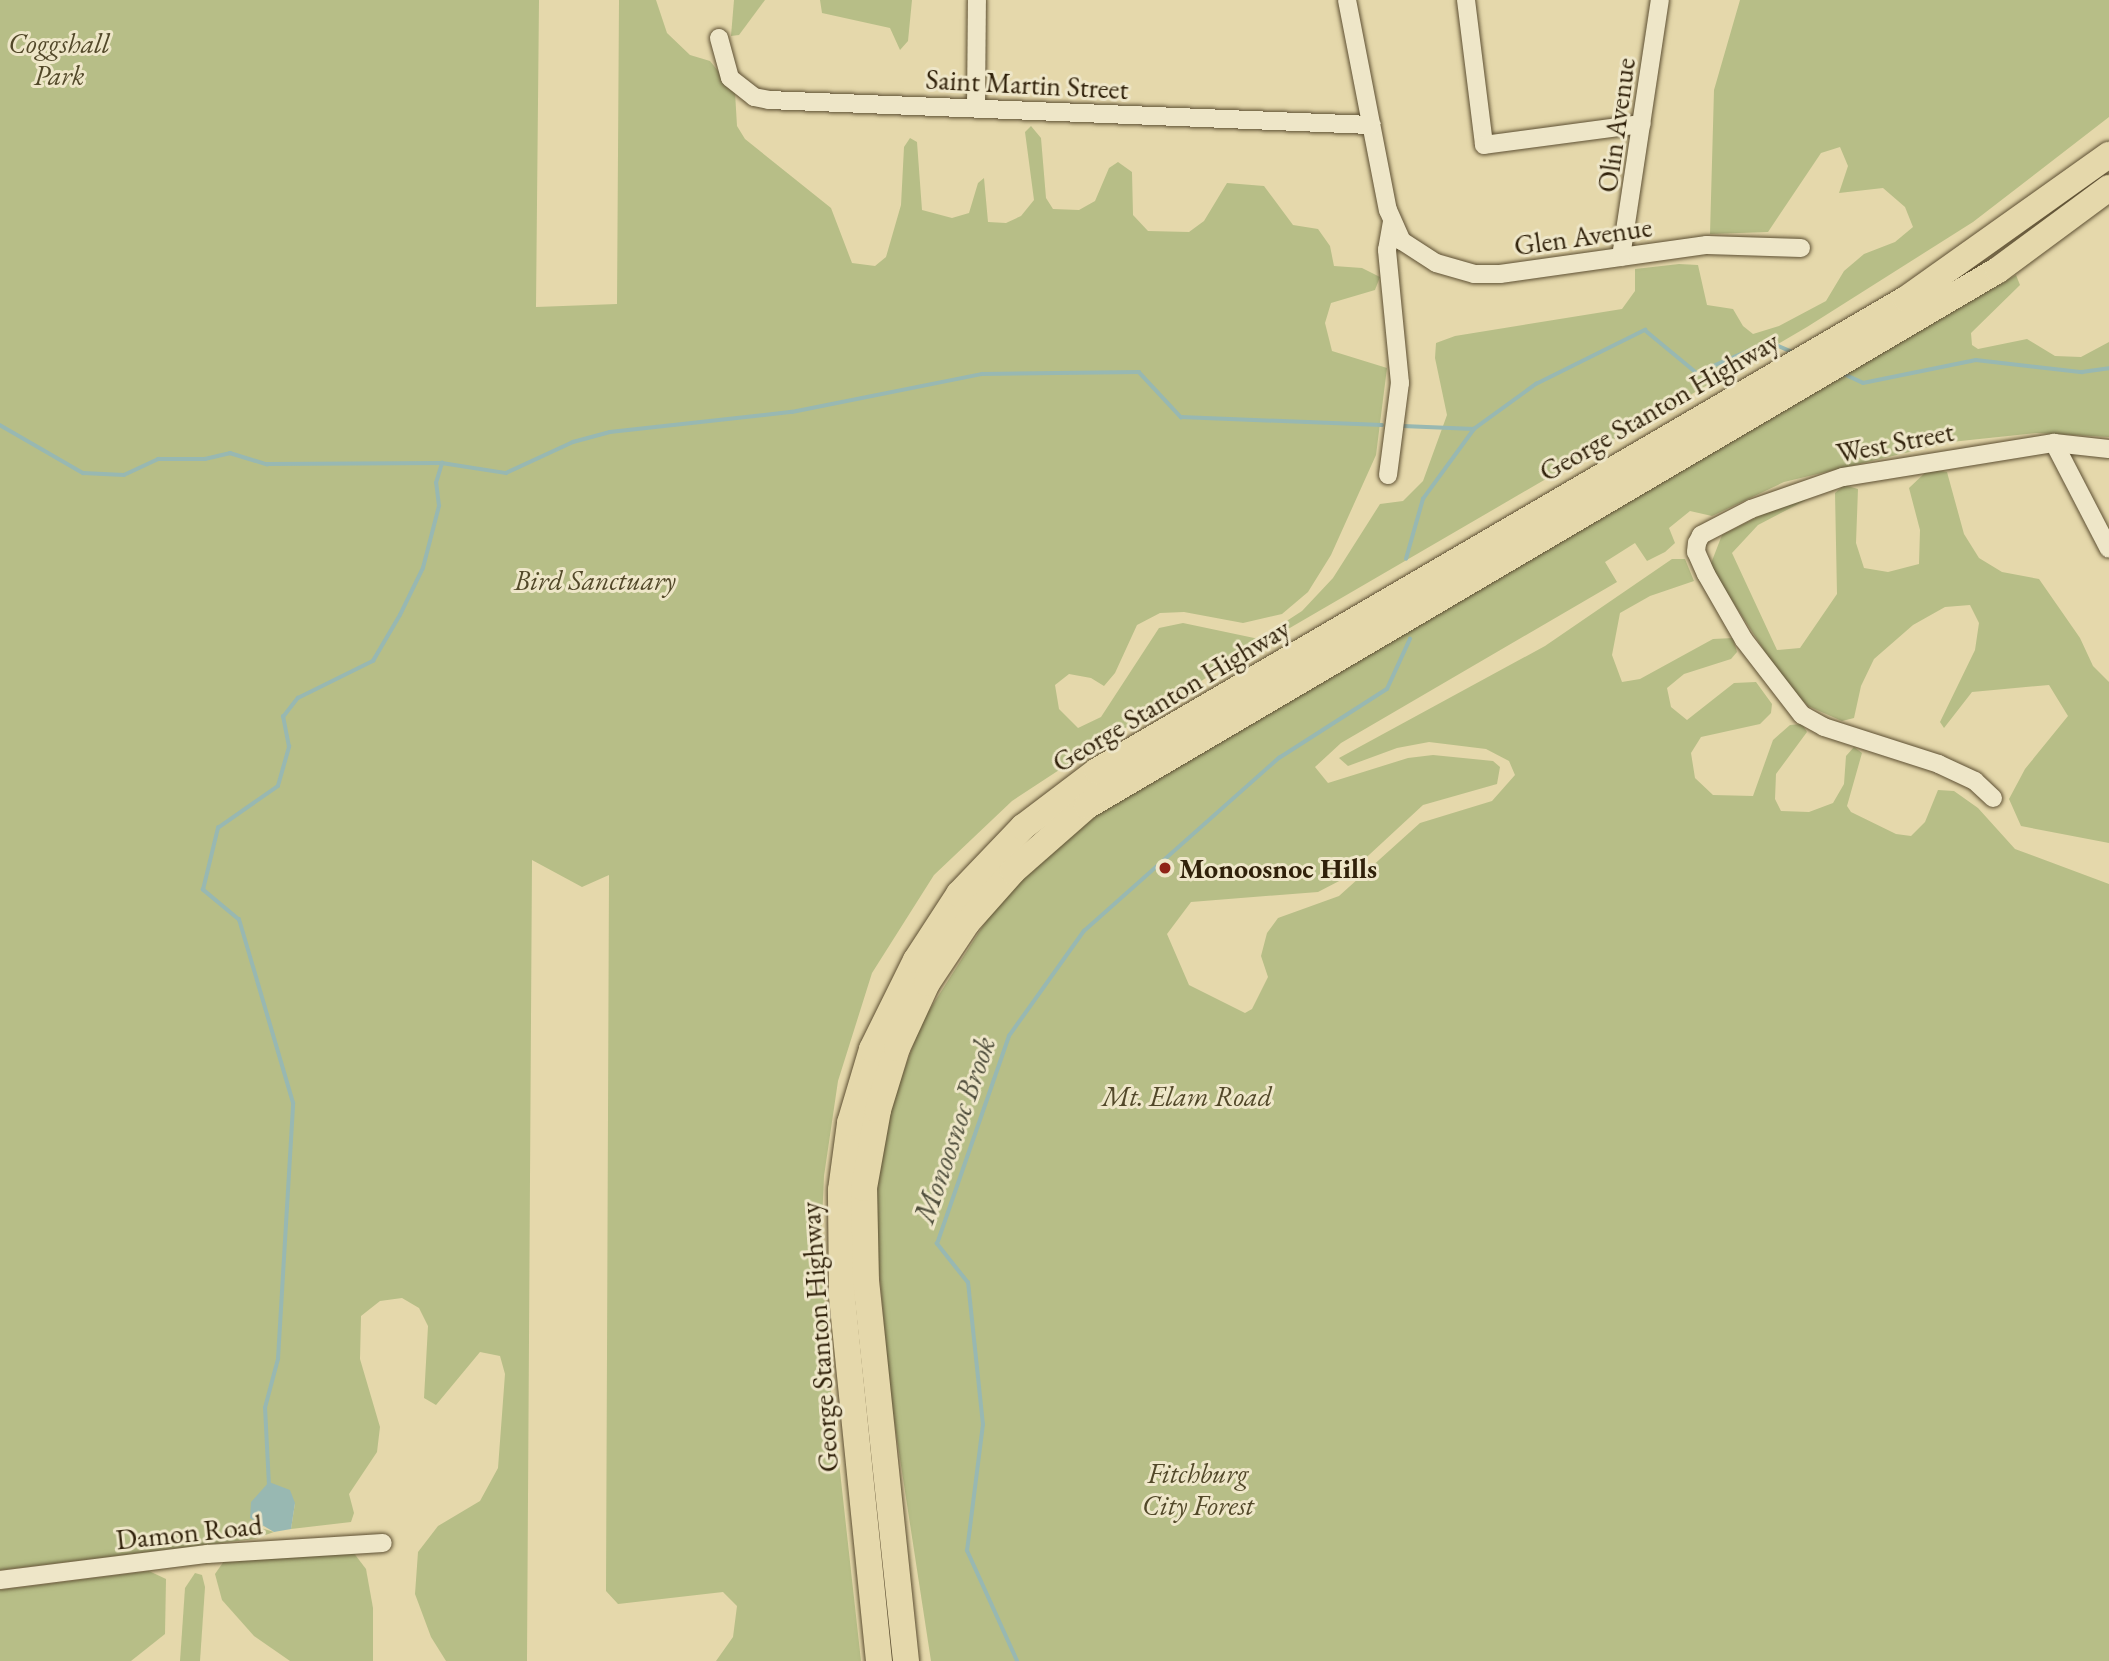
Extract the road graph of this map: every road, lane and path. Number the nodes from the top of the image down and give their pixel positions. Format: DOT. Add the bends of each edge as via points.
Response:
graph roads {
  1 [pos="978,0"];
  2 [pos="1347,0"];
  3 [pos="1466,0"];
  4 [pos="1660,0"];
  5 [pos="719,38"];
  6 [pos="976,108"];
  7 [pos="1642,124"];
  8 [pos="1371,125"];
  9 [pos="2109,155"];
  10 [pos="2109,188"];
  11 [pos="1392,222"];
  12 [pos="1801,248"];
  13 [pos="1620,257"];
  14 [pos="1825,359"];
  15 [pos="2054,443"];
  16 [pos="2109,449"];
  17 [pos="1388,475"];
  18 [pos="2109,550"];
  19 [pos="1993,798"];
  20 [pos="383,1543"];
  21 [pos="0,1580"];
  22 [pos="879,1661"];
  23 [pos="906,1661"];
  1 -- 6 [label="street"];
  2 -- 8 [label="street"];
  3 -- 7 [label="street" via="1485,145"];
  4 -- 7 [label="street, Olin Avenue"];
  5 -- 6 [label="street, Saint Martin Street" via="730,78 754,97"];
  6 -- 8 [label="street, Saint Martin Street"];
  7 -- 13 [label="street, Olin Avenue"];
  8 -- 11 [label="street"];
  9 -- 14 [label="highway, George Stanton Highway"];
  10 -- 14 [label="highway, George Stanton Highway" via="1998,270 1863,351"];
  11 -- 13 [label="street, Glen Avenue" via="1402,241 1423,256 1474,274"];
  11 -- 17 [label="street" via="1387,250 1399,383"];
  12 -- 13 [label="street, Glen Avenue" via="1707,245"];
  14 -- 22 [label="highway, George Stanton Highway" via="1783,370 1097,771 1023,827 951,905 916,960 872,1049 850,1123 841,1190 842,1294"];
  14 -- 23 [label="highway, George Stanton Highway" via="1087,806 1003,882 958,934 927,983 897,1048 878,1110 864,1188 866,1281"];
  15 -- 16 [label="street, West Street"];
  15 -- 18 [label="street"];
  15 -- 19 [label="street, West Street" via="1843,477 1751,509 1701,535 1696,552 1760,665 1802,715 1824,727 1939,764 1975,781"];
  20 -- 21 [label="street, Damon Road" via="207,1554"];
}
